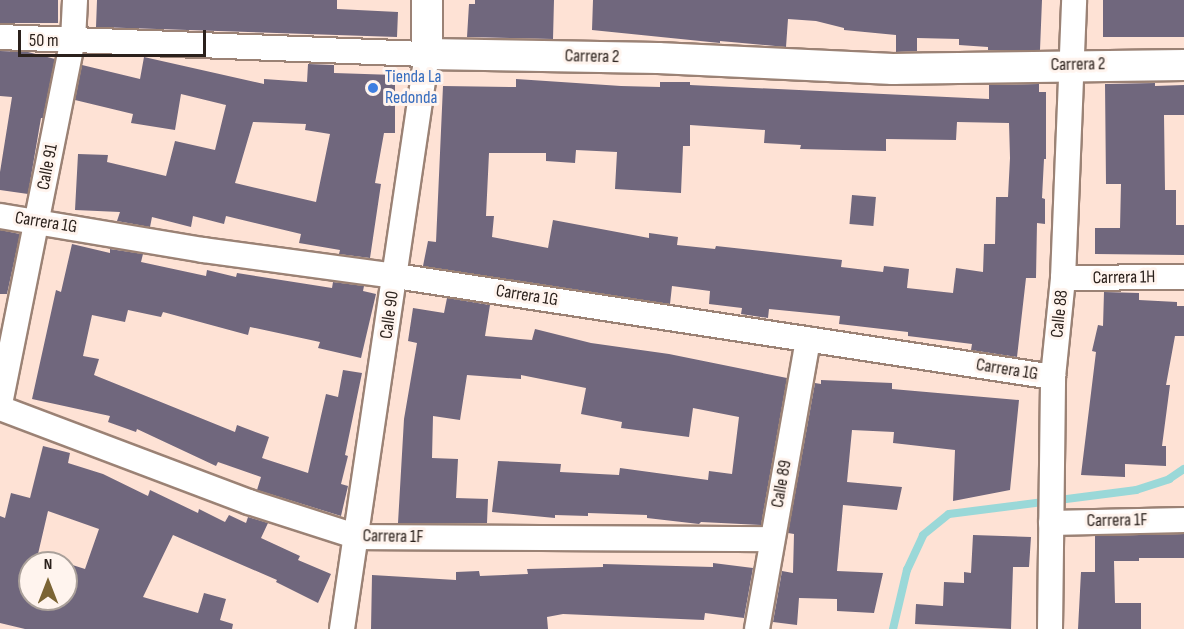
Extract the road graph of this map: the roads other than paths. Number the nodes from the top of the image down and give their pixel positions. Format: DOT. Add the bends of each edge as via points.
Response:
graph roads {
  1 [pos="75,0"];
  2 [pos="427,0"];
  3 [pos="1074,0"];
  4 [pos="0,37"];
  5 [pos="73,40"];
  6 [pos="427,54"];
  7 [pos="1072,65"];
  8 [pos="1184,65"];
  9 [pos="0,216"];
  10 [pos="38,221"];
  11 [pos="396,276"];
  12 [pos="1184,277"];
  13 [pos="1064,278"];
  14 [pos="808,339"];
  15 [pos="1053,377"];
  16 [pos="0,406"];
  17 [pos="1051,508"];
  18 [pos="1184,520"];
  19 [pos="358,537"];
  20 [pos="772,539"];
  21 [pos="342,629"];
  22 [pos="757,629"];
  23 [pos="1050,629"];
  1 -- 5 [label="street, Calle 91"];
  2 -- 6 [label="street, Calle 90"];
  3 -- 7 [label="street, Calle 88"];
  4 -- 5 [label="street, Carrera 2"];
  5 -- 6 [label="street, Carrera 2"];
  5 -- 10 [label="street, Calle 91"];
  6 -- 7 [label="street, Carrera 2" via="658,58 893,69"];
  6 -- 11 [label="street, Calle 90"];
  7 -- 8 [label="street, Carrera 2"];
  7 -- 13 [label="street, Calle 88"];
  9 -- 10 [label="street, Carrera 1G"];
  10 -- 11 [label="street, Carrera 1G" via="203,250"];
  10 -- 16 [label="street, Calle 91"];
  11 -- 14 [label="street, Carrera 1G"];
  11 -- 19 [label="street, Calle 90"];
  12 -- 13 [label="street, Carrera 1H"];
  13 -- 15 [label="street, Calle 88"];
  14 -- 15 [label="street, Carrera 1G"];
  14 -- 20 [label="street, Calle 89"];
  15 -- 17 [label="street, Calle 88"];
  16 -- 19 [label="street, Carrera 1F" via="249,502"];
  17 -- 18 [label="street, Carrera 1F"];
  17 -- 23 [label="street, Calle 88"];
  19 -- 20 [label="street, Carrera 1F"];
  19 -- 21 [label="street, Calle 90"];
  20 -- 22 [label="street, Calle 89"];
}
